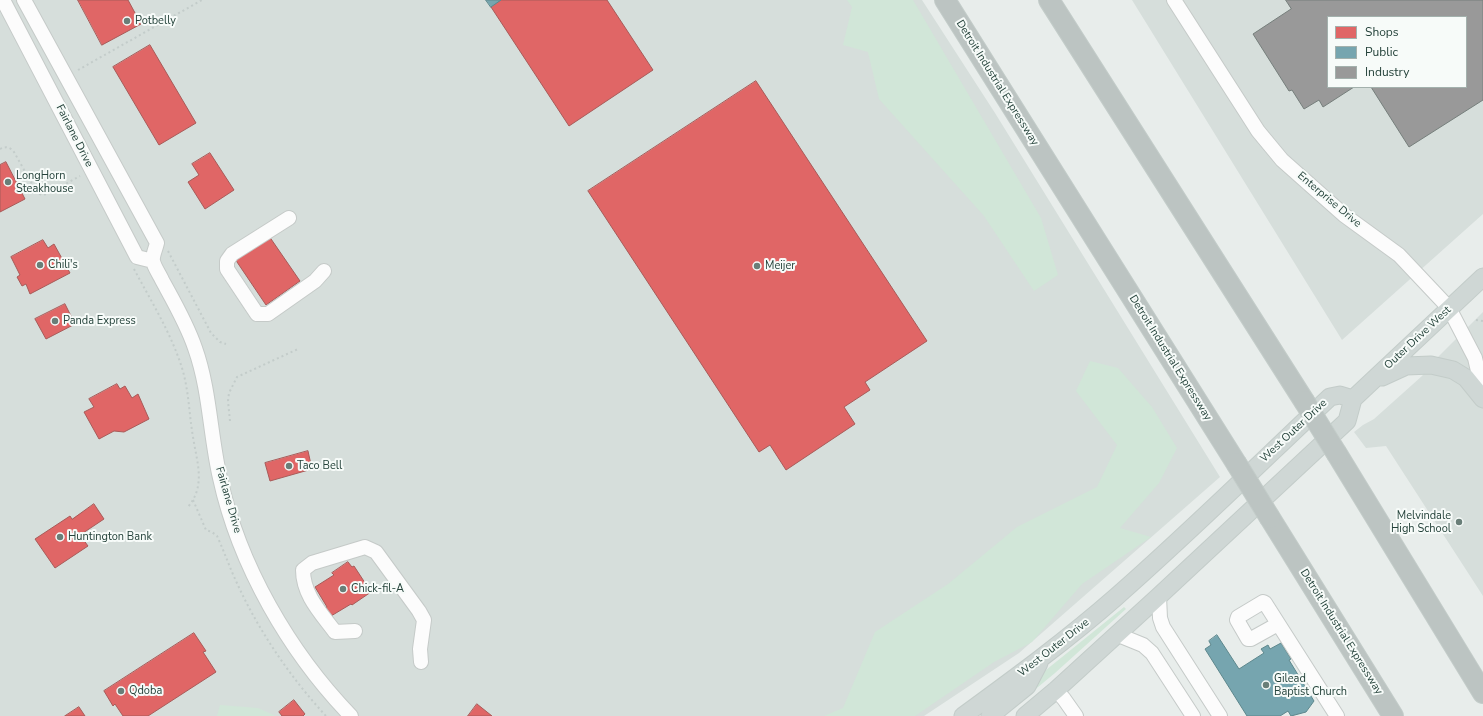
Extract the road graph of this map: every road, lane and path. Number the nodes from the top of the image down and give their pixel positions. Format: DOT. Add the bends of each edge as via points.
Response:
graph roads {
  1 [pos="3,0"];
  2 [pos="24,0"];
  3 [pos="202,0"];
  4 [pos="944,0"];
  5 [pos="1049,0"];
  6 [pos="1174,0"];
  7 [pos="73,73"];
  8 [pos="0,149"];
  9 [pos="83,174"];
  10 [pos="289,218"];
  11 [pos="153,261"];
  12 [pos="131,264"];
  13 [pos="324,271"];
  14 [pos="1483,277"];
  15 [pos="1449,308"];
  16 [pos="1476,320"];
  17 [pos="1483,321"];
  18 [pos="298,350"];
  19 [pos="1483,393"];
  20 [pos="1357,395"];
  21 [pos="1483,399"];
  22 [pos="230,421"];
  23 [pos="193,500"];
  24 [pos="188,506"];
  25 [pos="1159,596"];
  26 [pos="1278,624"];
  27 [pos="355,631"];
  28 [pos="1116,634"];
  29 [pos="1041,659"];
  30 [pos="420,662"];
  31 [pos="1056,690"];
  32 [pos="1483,693"];
  33 [pos="326,716"];
  34 [pos="351,716"];
  35 [pos="963,716"];
  36 [pos="990,716"];
  37 [pos="1025,716"];
  38 [pos="1076,716"];
  39 [pos="1193,716"];
  40 [pos="1220,716"];
  41 [pos="1337,716"];
  42 [pos="1393,716"];
  1 -- 11 [label="street, Fairlane Drive" via="137,257"];
  2 -- 11 [label="street, Fairlane Drive" via="157,243"];
  3 -- 7 [label="path"];
  4 -- 42 [label="highway, Detroit Industrial Expressway, bridge"];
  5 -- 32 [label="highway, bridge" via="1304,401"];
  6 -- 15 [label="street, Enterprise Drive" via="1271,148 1344,215 1399,255"];
  8 -- 9 [label="path" via="10,148 14,152 36,191 41,195"];
  10 -- 13 [label="street" via="232,254 227,261 227,269 231,276 257,314 268,314 315,281"];
  11 -- 34 [label="street, Fairlane Drive" via="195,346 202,369 220,479 242,548 276,617 294,646 314,674"];
  12 -- 23 [label="path" via="171,339 182,368 189,397 200,477"];
  14 -- 15 [label="main road, Outer Drive West"];
  15 -- 19 [label="street, Enterprise Drive" via="1475,358"];
  15 -- 20 [label="main road, Outer Drive West"];
  16 -- 17 [label="path"];
  18 -- 22 [label="path" via="237,377 228,392"];
  20 -- 21 [label="main road" via="1379,379 1406,366 1431,365 1453,370 1466,378"];
  20 -- 25 [label="main road" via="1347,421"];
  20 -- 29 [label="main road, West Outer Drive" via="1330,397 1116,598"];
  23 -- 24 [label="path"];
  23 -- 33 [label="path" via="206,530 217,536 252,613 292,674"];
  25 -- 28 [label="main road"];
  25 -- 40 [label="street" via="1163,627"];
  26 -- 41 [label="street"];
  27 -- 30 [label="street" via="335,632 309,597 303,570 312,563 364,548 376,552 424,620"];
  28 -- 31 [label="main road"];
  28 -- 39 [label="street" via="1143,644 1152,653"];
  29 -- 35 [label="main road, West Outer Drive"];
  29 -- 36 [label="main road" via="1027,686"];
  31 -- 37 [label="main road"];
  31 -- 38 [label="street"];
}
